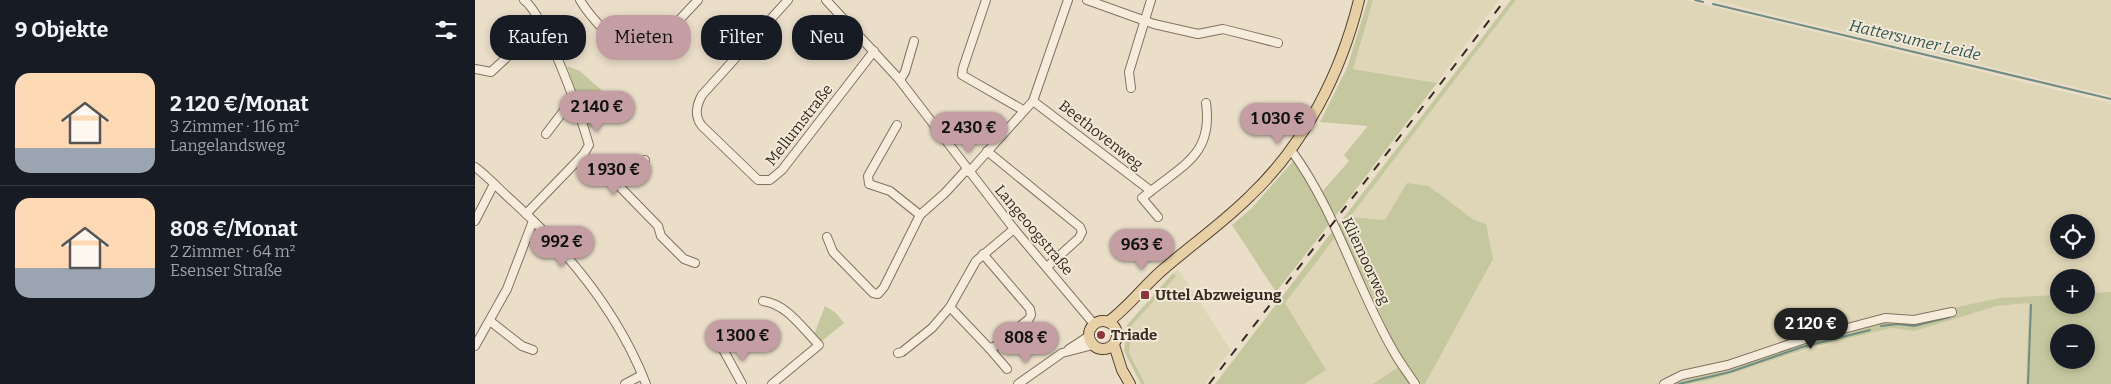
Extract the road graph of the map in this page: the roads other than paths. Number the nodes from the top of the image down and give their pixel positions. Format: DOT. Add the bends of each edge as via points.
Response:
graph roads {
  1 [pos="524,0"];
  2 [pos="533,0"];
  3 [pos="580,0"];
  4 [pos="698,0"];
  5 [pos="788,0"];
  6 [pos="826,0"];
  7 [pos="986,0"];
  8 [pos="1068,0"];
  9 [pos="1087,0"];
  10 [pos="1151,0"];
  11 [pos="1359,0"];
  12 [pos="534,10"];
  13 [pos="536,15"];
  14 [pos="1144,20"];
  15 [pos="914,41"];
  16 [pos="1278,43"];
  17 [pos="873,51"];
  18 [pos="504,60"];
  19 [pos="559,60"];
  20 [pos="475,69"];
  21 [pos="900,80"];
  22 [pos="1131,88"];
  23 [pos="573,100"];
  24 [pos="1033,101"];
  25 [pos="1206,103"];
  26 [pos="1023,110"];
  27 [pos="897,124"];
  28 [pos="545,134"];
  29 [pos="1291,150"];
  30 [pos="987,151"];
  31 [pos="583,155"];
  32 [pos="645,160"];
  33 [pos="475,167"];
  34 [pos="968,171"];
  35 [pos="493,184"];
  36 [pos="619,186"];
  37 [pos="1151,191"];
  38 [pos="526,214"];
  39 [pos="920,214"];
  40 [pos="1158,216"];
  41 [pos="533,221"];
  42 [pos="475,222"];
  43 [pos="1014,229"];
  44 [pos="827,237"];
  45 [pos="983,254"];
  46 [pos="695,263"];
  47 [pos="1047,267"];
  48 [pos="763,301"];
  49 [pos="951,307"];
  50 [pos="1952,312"];
  51 [pos="490,321"];
  52 [pos="1094,324"];
  53 [pos="1112,325"];
  54 [pos="1091,341"];
  55 [pos="475,346"];
  56 [pos="1110,347"];
  57 [pos="989,348"];
  58 [pos="533,350"];
  59 [pos="724,351"];
  60 [pos="898,353"];
  61 [pos="1007,369"];
  62 [pos="642,375"];
  63 [pos="625,384"];
  64 [pos="646,384"];
  65 [pos="742,384"];
  66 [pos="773,384"];
  67 [pos="1019,384"];
  68 [pos="1130,384"];
  69 [pos="1415,384"];
  70 [pos="1664,384"];
  1 -- 12 [label="street"];
  2 -- 12 [label="street"];
  3 -- 4 [label="street" via="589,14 625,48 642,53 651,50"];
  5 -- 17 [label="street, Mellumstraße" via="702,94 697,104 698,121 702,126 758,180 769,180 782,170"];
  6 -- 17 [label="street, Langeoogstraße"];
  7 -- 26 [label="street" via="962,76"];
  8 -- 24 [label="street"];
  9 -- 14 [label="street"];
  10 -- 14 [label="street"];
  11 -- 29 [label="main road" via="1337,70"];
  12 -- 13 [label="street"];
  14 -- 16 [label="street" via="1198,34 1230,30"];
  14 -- 22 [label="street" via="1129,72"];
  15 -- 21 [label="street"];
  17 -- 21 [label="street, Langeoogstraße"];
  18 -- 20 [label="street" via="491,72"];
  19 -- 23 [label="street"];
  21 -- 34 [label="street, Langeoogstraße"];
  23 -- 28 [label="street"];
  23 -- 31 [label="street" via="589,145"];
  24 -- 26 [label="street"];
  24 -- 37 [label="street, Beethovenweg"];
  25 -- 37 [label="street" via="1209,120 1199,152"];
  26 -- 30 [label="street"];
  27 -- 39 [label="street" via="867,176 869,184 890,191"];
  29 -- 53 [label="main road" via="1252,195 1153,278"];
  29 -- 69 [label="street, Kliemoorweg" via="1333,223 1393,352"];
  30 -- 34 [label="street"];
  30 -- 47 [label="street" via="1080,227 1079,238"];
  31 -- 36 [label="street"];
  31 -- 38 [label="street"];
  32 -- 36 [label="street"];
  33 -- 35 [label="street"];
  34 -- 39 [label="street"];
  34 -- 43 [label="street, Langeoogstraße"];
  35 -- 38 [label="street"];
  35 -- 42 [label="street"];
  36 -- 46 [label="street" via="658,226 661,236 684,259"];
  37 -- 40 [label="street" via="1142,198"];
  38 -- 41 [label="street"];
  39 -- 44 [label="street" via="878,294 873,293 833,252"];
  41 -- 51 [label="street" via="515,271"];
  41 -- 62 [label="street" via="568,257 622,334"];
  43 -- 45 [label="street"];
  43 -- 47 [label="street, Langeoogstraße"];
  45 -- 49 [label="street"];
  45 -- 57 [label="street" via="1031,312 1029,319"];
  47 -- 52 [label="street, Langeoogstraße"];
  48 -- 66 [label="street" via="774,302 782,308 819,345"];
  49 -- 57 [label="street"];
  49 -- 60 [label="street" via="931,329"];
  50 -- 70 [label="street" via="1914,320 1885,318 1802,340"];
  51 -- 55 [label="street"];
  51 -- 58 [label="street" via="522,346"];
  52 -- 53 [label="main road"];
  52 -- 54 [label="main road"];
  53 -- 56 [label="main road" via="1118,337"];
  54 -- 56 [label="main road"];
  54 -- 67 [label="street" via="1048,361"];
  56 -- 68 [label="main road"];
  57 -- 61 [label="street"];
  59 -- 65 [label="street"];
  62 -- 63 [label="street"];
  62 -- 64 [label="street"];
}
